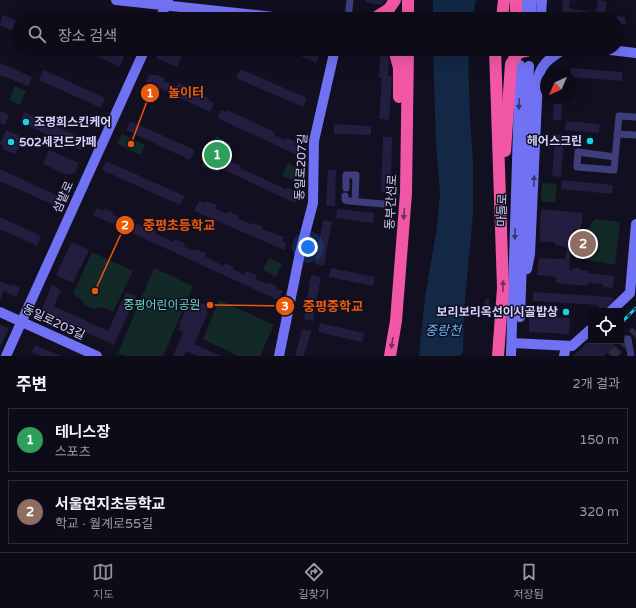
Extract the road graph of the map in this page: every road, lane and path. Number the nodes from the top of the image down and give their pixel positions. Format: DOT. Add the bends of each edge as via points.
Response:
graph roads {
  1 [pos="116,0"];
  2 [pos="350,0"];
  3 [pos="395,0"];
  4 [pos="408,0"];
  5 [pos="499,0"];
  6 [pos="504,0"];
  7 [pos="516,0"];
  8 [pos="523,0"];
  9 [pos="532,0"];
  10 [pos="542,0"];
  11 [pos="167,2"];
  12 [pos="163,12"];
  13 [pos="241,12"];
  14 [pos="349,12"];
  15 [pos="384,12"];
  16 [pos="408,12"];
  17 [pos="497,12"];
  18 [pos="503,12"];
  19 [pos="516,12"];
  20 [pos="524,12"];
  21 [pos="526,12"];
  22 [pos="541,12"];
  23 [pos="624,52"];
  24 [pos="636,53"];
  25 [pos="143,56"];
  26 [pos="333,56"];
  27 [pos="395,56"];
  28 [pos="408,56"];
  29 [pos="495,56"];
  30 [pos="500,56"];
  31 [pos="516,56"];
  32 [pos="554,56"];
  33 [pos="636,117"];
  34 [pos="617,134"];
  35 [pos="636,135"];
  36 [pos="498,137"];
  37 [pos="615,157"];
  38 [pos="346,188"];
  39 [pos="406,193"];
  40 [pos="345,196"];
  41 [pos="355,201"];
  42 [pos="383,204"];
  43 [pos="502,206"];
  44 [pos="636,224"];
  45 [pos="522,289"];
  46 [pos="614,308"];
  47 [pos="0,312"];
  48 [pos="21,321"];
  49 [pos="588,333"];
  50 [pos="628,339"];
  51 [pos="515,344"];
  52 [pos="566,346"];
  53 [pos="6,356"];
  54 [pos="97,356"];
  55 [pos="279,356"];
  56 [pos="390,356"];
  57 [pos="498,356"];
  58 [pos="511,356"];
  59 [pos="517,356"];
  60 [pos="564,356"];
  61 [pos="631,356"];
  1 -- 11 [label="main road"];
  2 -- 14 [label="street"];
  3 -- 15 [label="highway"];
  4 -- 16 [label="highway"];
  5 -- 17 [label="highway"];
  6 -- 18 [label="highway"];
  7 -- 19 [label="highway"];
  8 -- 20 [label="main road"];
  9 -- 21 [label="main road"];
  10 -- 22 [label="main road"];
  11 -- 12 [label="main road"];
  11 -- 13 [label="main road"];
  23 -- 24 [label="main road"];
  25 -- 48 [label="main road, 섬밭로"];
  26 -- 55 [label="main road, 동일로207길" via="314,141 313,203"];
  27 -- 39 [label="highway" via="402,170"];
  28 -- 39 [label="highway, 동부간선로"];
  29 -- 36 [label="highway"];
  30 -- 36 [label="highway" via="501,122"];
  31 -- 43 [label="highway" via="511,64"];
  45 -- 32 [label="main road, one-way" via="530,254 538,78 540,68"];
  33 -- 34 [label="street" via="619,116"];
  34 -- 35 [label="street"];
  34 -- 37 [label="street"];
  36 -- 43 [label="highway"];
  37 -- 37 [label="street" via="614,170 577,166 578,152"];
  38 -- 41 [label="street" via="346,175 356,175"];
  39 -- 56 [label="highway, 동부간선로, one-way" via="396,321"];
  40 -- 41 [label="street" via="346,200"];
  41 -- 42 [label="street"];
  57 -- 43 [label="highway, one-way" via="503,288"];
  44 -- 46 [label="main road" via="630,293"];
  45 -- 51 [label="main road, 마들로"];
  45 -- 51 [label="main road, 마들로, one-way" via="524,65"];
  47 -- 48 [label="main road, 동일로203길"];
  48 -- 53 [label="main road, 섬밭로"];
  48 -- 54 [label="main road, 동일로203길"];
  49 -- 52 [label="main road" via="572,346"];
  50 -- 61 [label="street"];
  51 -- 52 [label="main road"];
  51 -- 58 [label="main road, 마들로"];
  51 -- 59 [label="main road, 마들로"];
  52 -- 60 [label="main road"];
}
